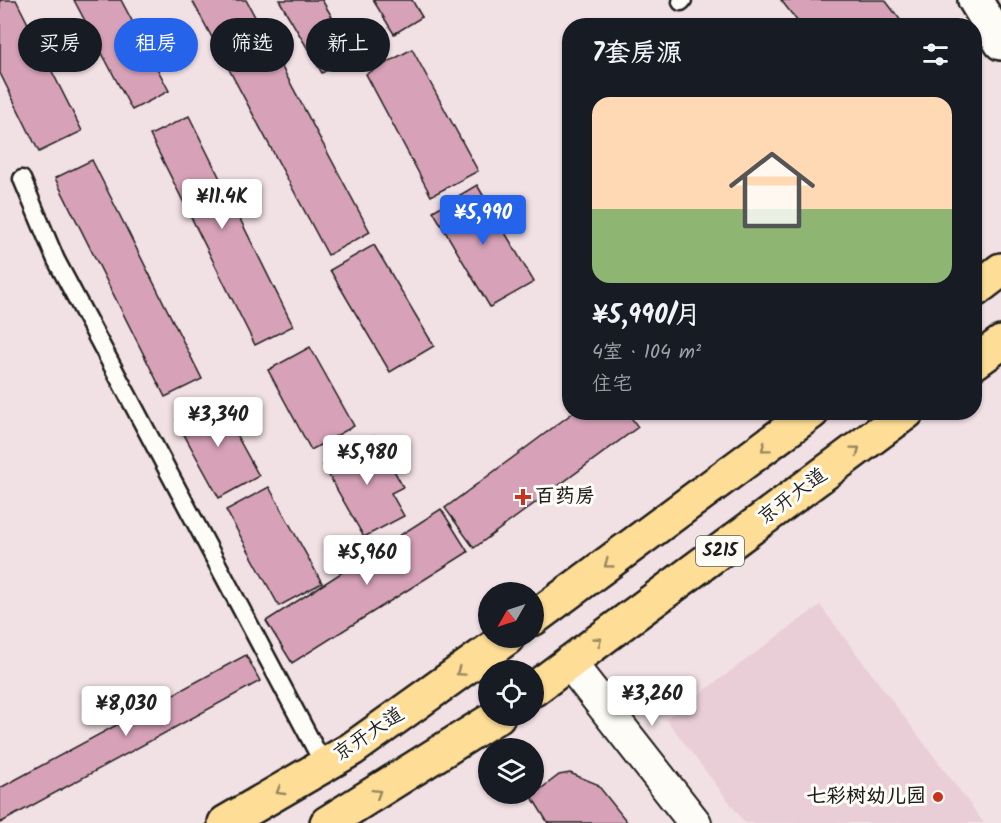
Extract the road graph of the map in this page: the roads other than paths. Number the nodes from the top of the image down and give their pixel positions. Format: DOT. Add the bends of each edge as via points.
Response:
graph roads {
  1 [pos="975,0"];
  2 [pos="1001,43"];
  3 [pos="22,179"];
  4 [pos="1001,270"];
  5 [pos="982,285"];
  6 [pos="1001,343"];
  7 [pos="982,357"];
  8 [pos="801,420"];
  9 [pos="896,420"];
  10 [pos="544,611"];
  11 [pos="493,648"];
  12 [pos="569,662"];
  13 [pos="544,681"];
  14 [pos="482,726"];
  15 [pos="324,765"];
  16 [pos="225,823"];
  17 [pos="327,823"];
  18 [pos="695,823"];
  1 -- 2 [label="street"];
  3 -- 15 [label="lane" via="56,260"];
  4 -- 5 [label="main road"];
  6 -- 7 [label="main road"];
  8 -- 10 [label="main road, one-way"];
  12 -- 9 [label="main road, 京开大道 / S215, one-way"];
  11 -- 15 [label="main road, 京开大道, one-way"];
  12 -- 13 [label="main road, 京开大道 / S215"];
  12 -- 18 [label="street"];
  17 -- 14 [label="main road, one-way"];
  15 -- 16 [label="main road, 京开大道, one-way"];
}
